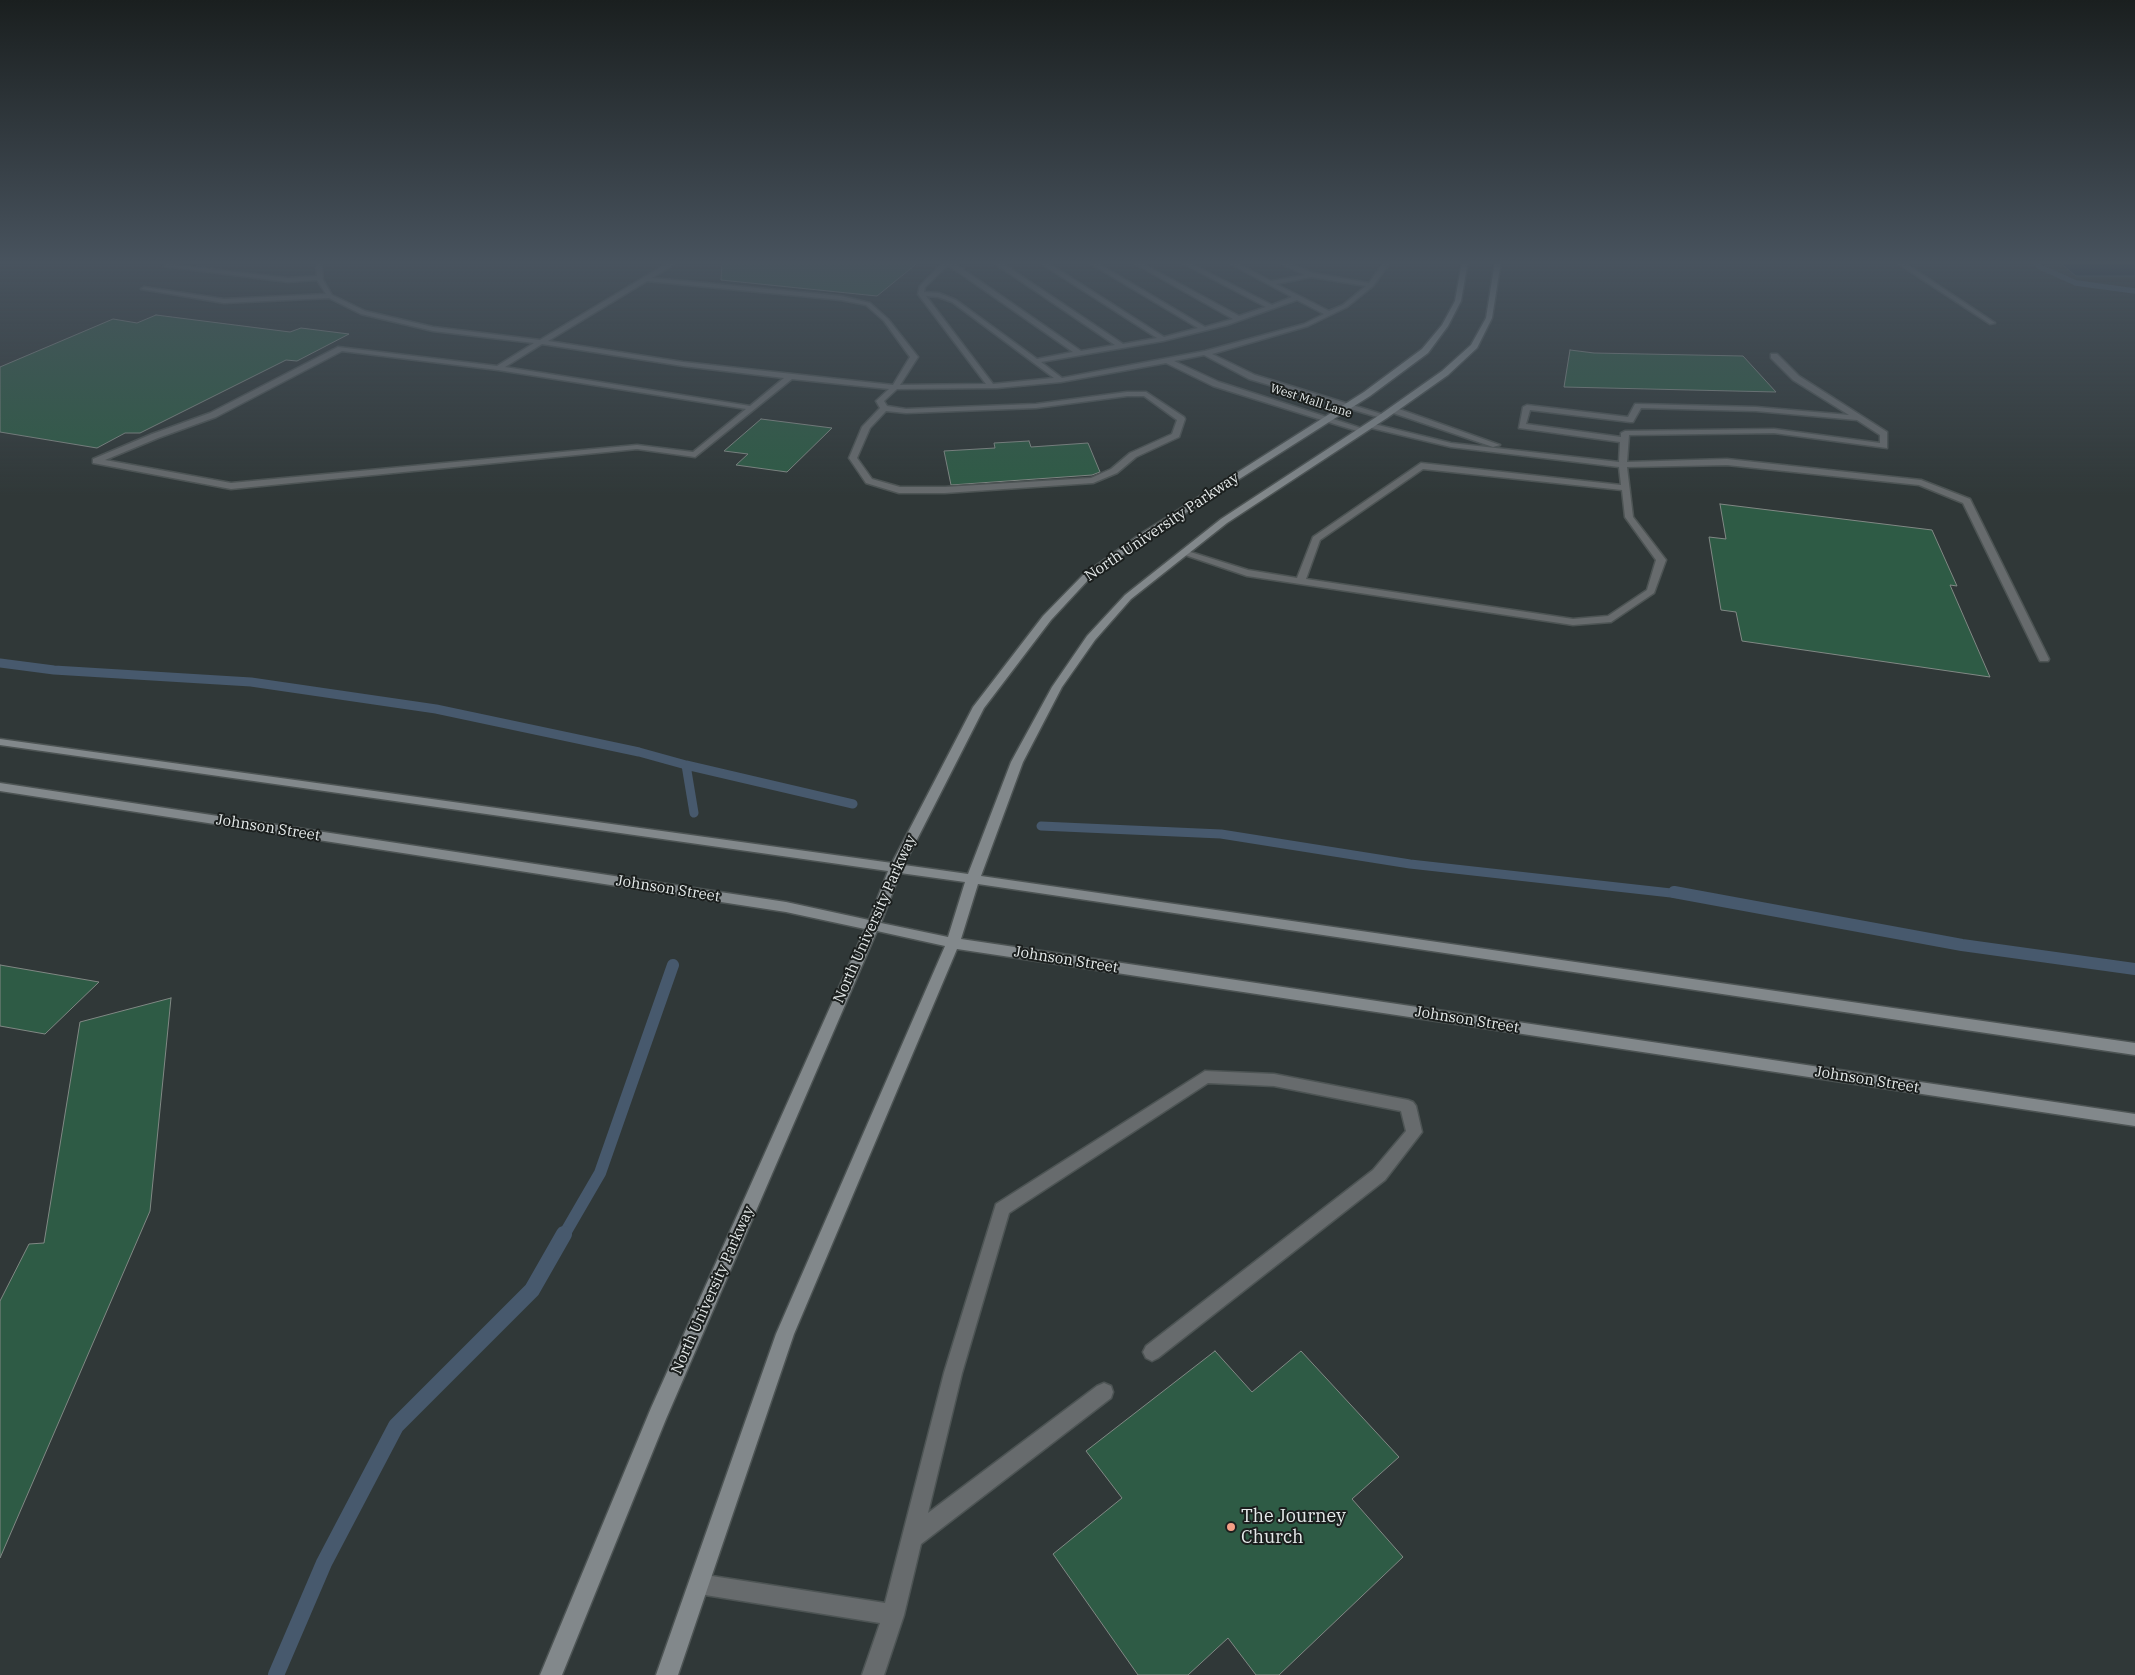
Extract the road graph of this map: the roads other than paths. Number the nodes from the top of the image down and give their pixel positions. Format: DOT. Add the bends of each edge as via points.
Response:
graph roads {
  1 [pos="517,339"];
  2 [pos="545,339"];
  3 [pos="901,339"];
  4 [pos="955,339"];
  5 [pos="1006,339"];
  6 [pos="1059,339"];
  7 [pos="1113,339"];
  8 [pos="1163,339"];
  9 [pos="1259,339"];
  10 [pos="1434,339"];
  11 [pos="1478,339"];
  12 [pos="540,342"];
  13 [pos="1123,346"];
  14 [pos="1080,354"];
  15 [pos="1205,354"];
  16 [pos="1774,356"];
  17 [pos="1035,361"];
  18 [pos="1168,361"];
  19 [pos="498,368"];
  20 [pos="790,377"];
  21 [pos="1061,380"];
  22 [pos="991,386"];
  23 [pos="895,387"];
  24 [pos="1349,405"];
  25 [pos="751,408"];
  26 [pos="884,408"];
  27 [pos="1393,410"];
  28 [pos="1384,416"];
  29 [pos="1327,418"];
  30 [pos="1859,419"];
  31 [pos="1630,420"];
  32 [pos="1367,428"];
  33 [pos="1625,436"];
  34 [pos="1519,453"];
  35 [pos="1623,464"];
  36 [pos="1626,488"];
  37 [pos="1184,553"];
  38 [pos="1300,581"];
  39 [pos="2044,659"];
  40 [pos="0,742"];
  41 [pos="0,787"];
  42 [pos="895,868"];
  43 [pos="973,879"];
  44 [pos="872,926"];
  45 [pos="953,943"];
  46 [pos="2135,1048"];
  47 [pos="2135,1120"];
  48 [pos="1152,1352"];
  49 [pos="1104,1392"];
  50 [pos="912,1538"];
  51 [pos="699,1584"];
  52 [pos="893,1615"];
  53 [pos="551,1675"];
  54 [pos="667,1675"];
  55 [pos="873,1675"];
  1 -- 12 [label="street"];
  2 -- 12 [label="street"];
  3 -- 23 [label="street" via="914,357"];
  4 -- 22 [label="street"];
  5 -- 17 [label="street"];
  6 -- 14 [label="street"];
  7 -- 13 [label="street"];
  8 -- 13 [label="street"];
  9 -- 15 [label="street"];
  10 -- 24 [label="main road, North University Parkway" via="1394,376"];
  11 -- 27 [label="main road, North University Parkway" via="1446,373"];
  12 -- 19 [label="street"];
  12 -- 20 [label="street"];
  13 -- 14 [label="street"];
  14 -- 17 [label="street"];
  15 -- 18 [label="street"];
  15 -- 24 [label="street, West Mall Lane" via="1252,377"];
  16 -- 30 [label="street" via="1796,378"];
  17 -- 21 [label="street"];
  18 -- 21 [label="street"];
  18 -- 29 [label="street, West Mall Lane" via="1216,384"];
  19 -- 25 [label="street"];
  19 -- 25 [label="street" via="341,349 213,415 96,461 231,486 637,447 695,455"];
  20 -- 23 [label="street"];
  20 -- 25 [label="street"];
  21 -- 22 [label="street"];
  22 -- 23 [label="street"];
  23 -- 26 [label="street" via="880,401"];
  24 -- 28 [label="street, West Mall Lane"];
  24 -- 29 [label="main road, North University Parkway"];
  26 -- 26 [label="street" via="906,412 1036,406 1146,394 1181,420 1176,435 1133,455 1114,471 1093,480 899,490 869,481 853,458 866,428"];
  27 -- 28 [label="main road, North University Parkway"];
  27 -- 34 [label="street"];
  28 -- 32 [label="main road, North University Parkway"];
  29 -- 32 [label="street, West Mall Lane"];
  29 -- 42 [label="main road, North University Parkway" via="1087,576 1046,618 979,707"];
  30 -- 31 [label="street" via="1756,409 1638,406"];
  30 -- 33 [label="street" via="1884,434 1884,446 1774,431"];
  31 -- 33 [label="street"];
  31 -- 33 [label="street" via="1527,407 1522,426"];
  32 -- 34 [label="street, West Mall Lane" via="1451,445"];
  32 -- 37 [label="main road, North University Parkway" via="1224,521"];
  33 -- 35 [label="street"];
  34 -- 35 [label="street"];
  35 -- 36 [label="street"];
  35 -- 39 [label="street" via="1736,463 1920,483 1967,501"];
  36 -- 38 [label="street" via="1421,466 1316,538"];
  36 -- 38 [label="street" via="1629,517 1661,560 1651,591 1611,618 1573,622"];
  37 -- 38 [label="street" via="1247,573"];
  37 -- 43 [label="main road, North University Parkway" via="1128,598 1091,638 1057,687 1017,762"];
  40 -- 42 [label="main road"];
  41 -- 44 [label="main road, Johnson Street" via="786,907"];
  42 -- 43 [label="main road"];
  42 -- 44 [label="main road, North University Parkway"];
  43 -- 45 [label="main road, North University Parkway"];
  43 -- 46 [label="main road"];
  44 -- 45 [label="main road, Johnson Street"];
  44 -- 53 [label="main road, North University Parkway" via="658,1415"];
  45 -- 47 [label="main road, Johnson Street"];
  45 -- 51 [label="main road, North University Parkway" via="786,1334"];
  48 -- 50 [label="street" via="1378,1175 1414,1132 1408,1106 1274,1080 1204,1077 1002,1209 953,1373"];
  49 -- 50 [label="street"];
  50 -- 52 [label="street"];
  51 -- 52 [label="street"];
  51 -- 54 [label="main road, North University Parkway"];
  52 -- 55 [label="street"];
}
